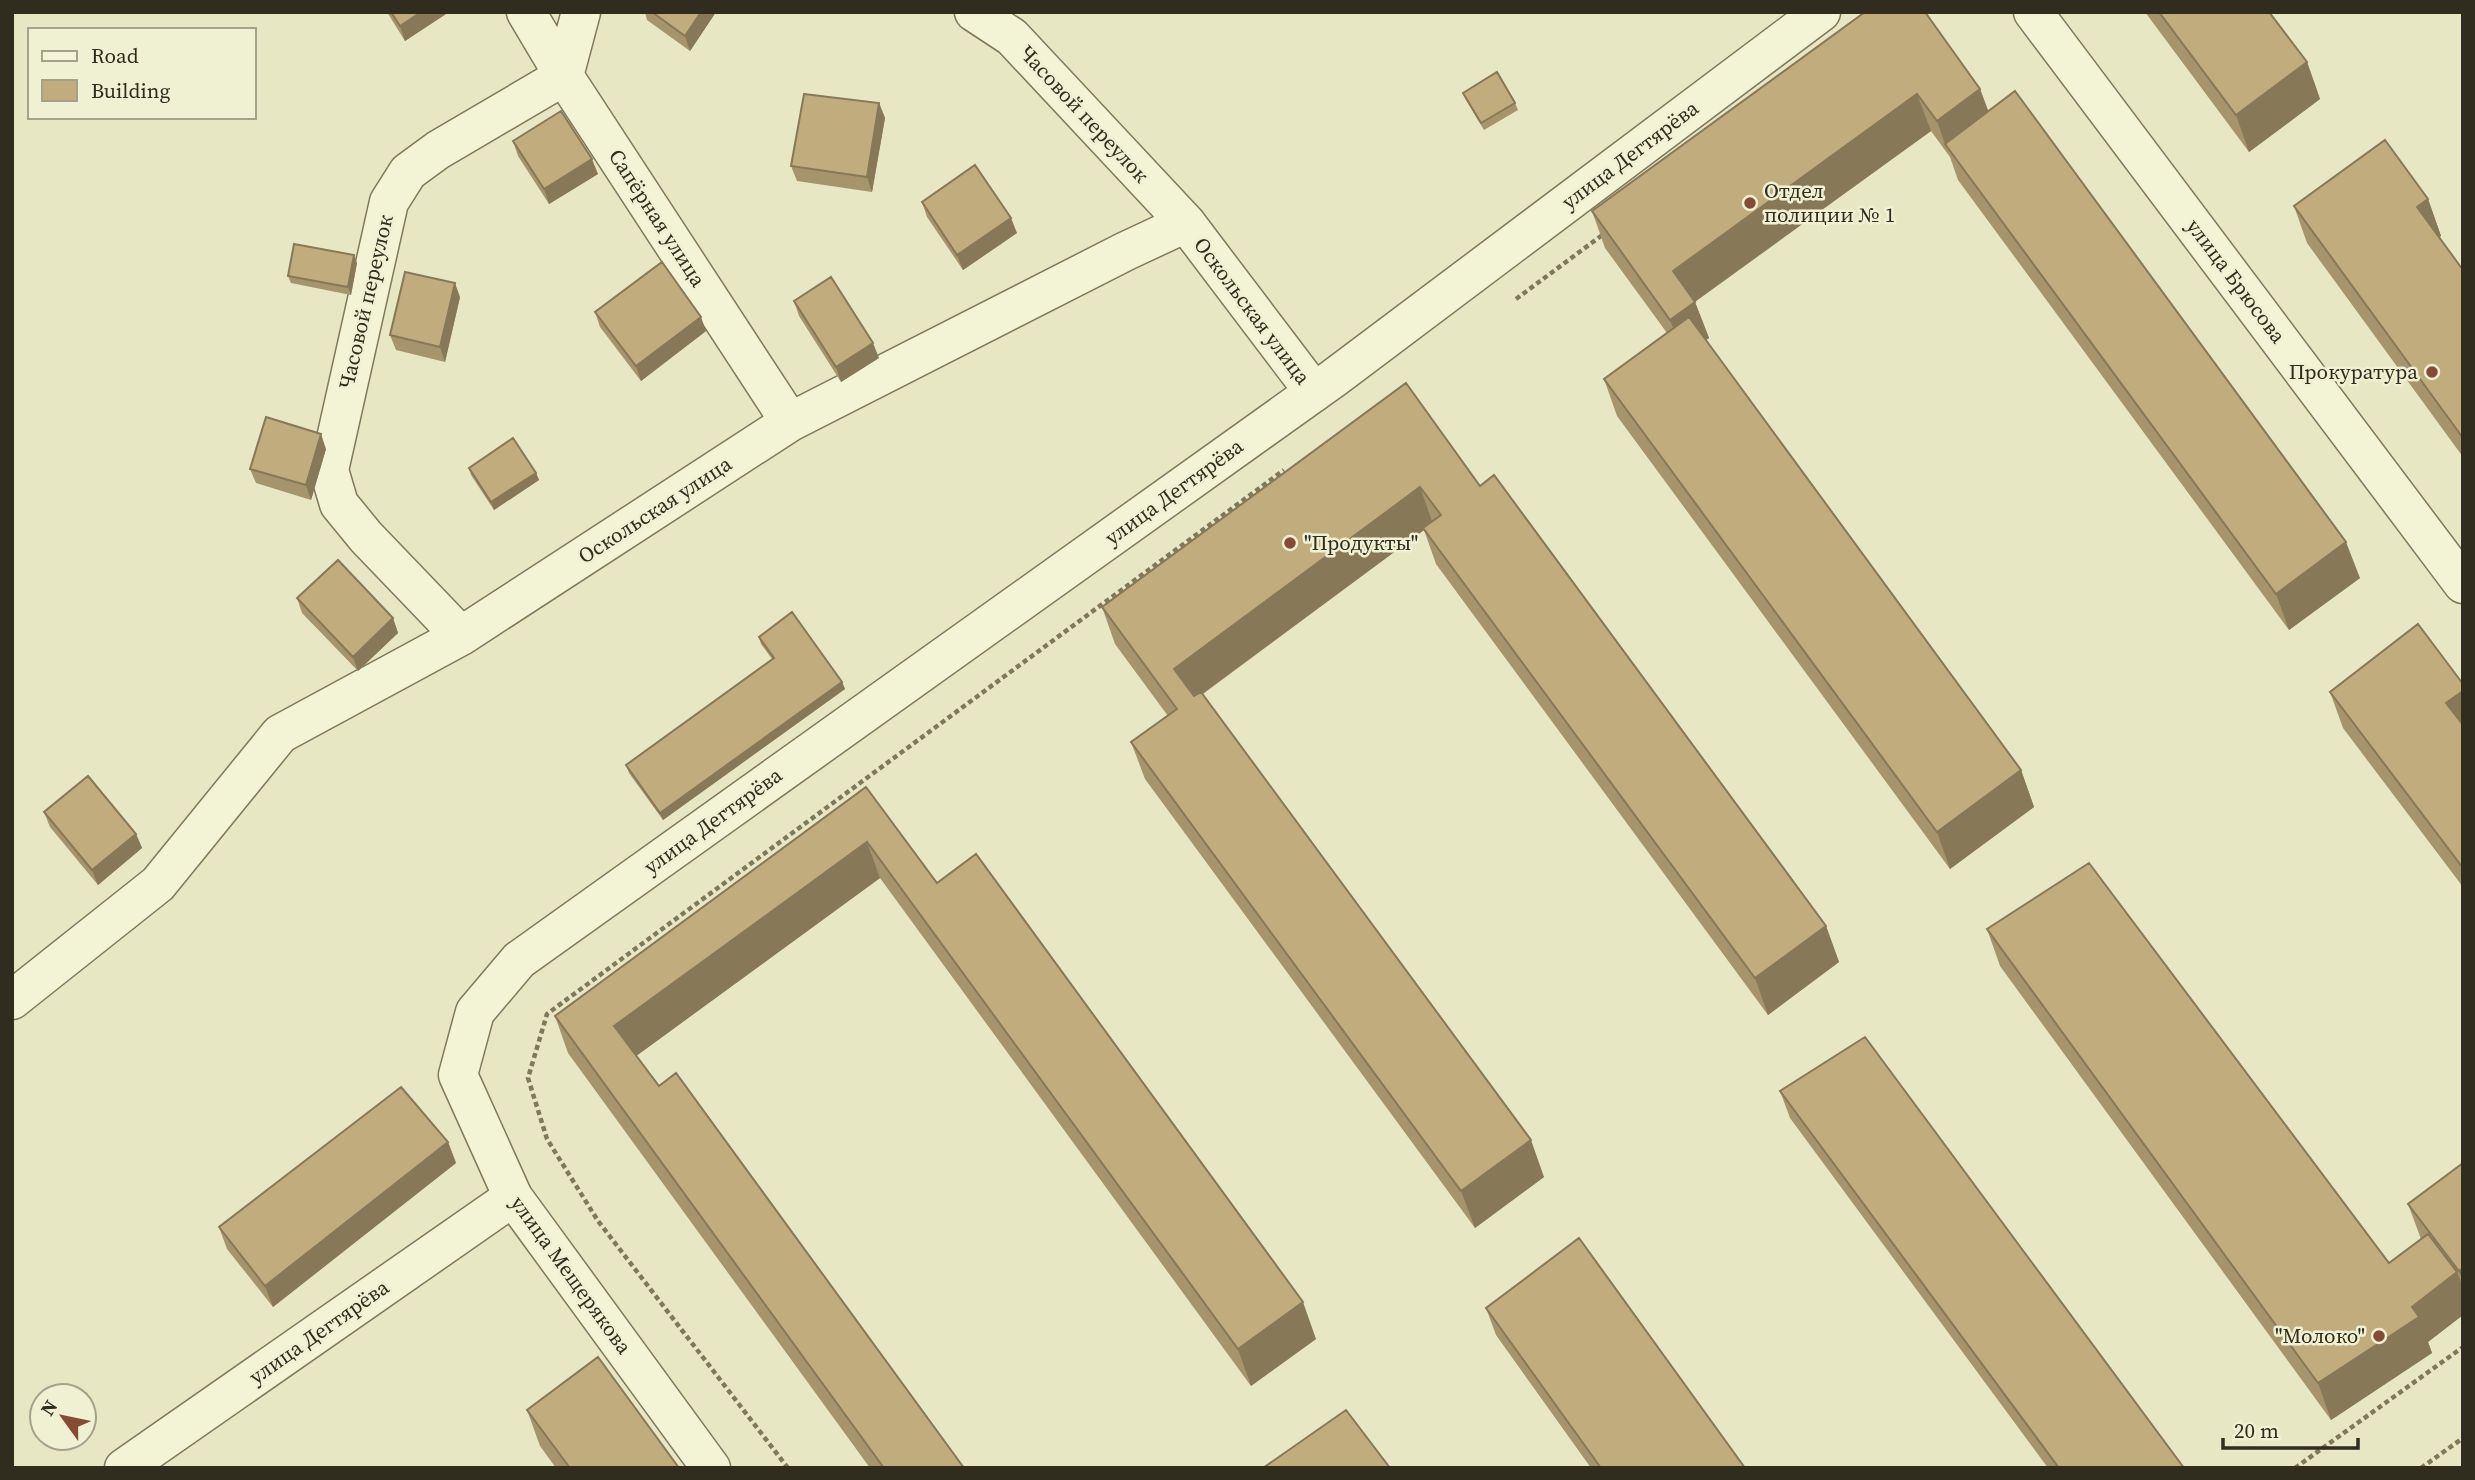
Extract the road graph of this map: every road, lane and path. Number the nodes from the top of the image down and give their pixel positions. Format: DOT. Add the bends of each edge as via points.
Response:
graph roads {
  1 [pos="526,12"];
  2 [pos="581,12"];
  3 [pos="974,12"];
  4 [pos="1821,12"];
  5 [pos="2033,12"];
  6 [pos="564,76"];
  7 [pos="1186,223"];
  8 [pos="1612,228"];
  9 [pos="1511,302"];
  10 [pos="1314,392"];
  11 [pos="790,422"];
  12 [pos="1287,468"];
  13 [pos="2463,584"];
  14 [pos="461,636"];
  15 [pos="519,960"];
  16 [pos="12,1000"];
  17 [pos="513,1197"];
  18 [pos="2463,1347"];
  19 [pos="2463,1437"];
  20 [pos="124,1468"];
  21 [pos="711,1468"];
  22 [pos="788,1468"];
  23 [pos="2295,1468"];
  24 [pos="2421,1468"];
  1 -- 6 [label="street, Сапёрная улица"];
  2 -- 6 [label="street"];
  3 -- 7 [label="street, Часовой переулок" via="1012,37"];
  4 -- 10 [label="street, улица Дегтярёва"];
  5 -- 13 [label="street, улица Брюсова"];
  6 -- 11 [label="street, Сапёрная улица"];
  6 -- 14 [label="street, Часовой переулок" via="438,150 408,172 389,202 328,470 345,512"];
  7 -- 10 [label="street, Оскольская улица"];
  7 -- 11 [label="street, Оскольская улица"];
  8 -- 9 [label="path"];
  10 -- 15 [label="street, улица Дегтярёва"];
  11 -- 14 [label="street, Оскольская улица"];
  12 -- 22 [label="path" via="547,1014 528,1077 547,1139 598,1221"];
  14 -- 16 [label="street, Оскольская улица" via="280,734 158,884"];
  15 -- 17 [label="street, улица Мещерякова" via="475,1012 458,1075"];
  17 -- 20 [label="street, улица Дегтярёва"];
  17 -- 21 [label="street, улица Мещерякова"];
  18 -- 23 [label="path"];
  19 -- 24 [label="path"];
}
